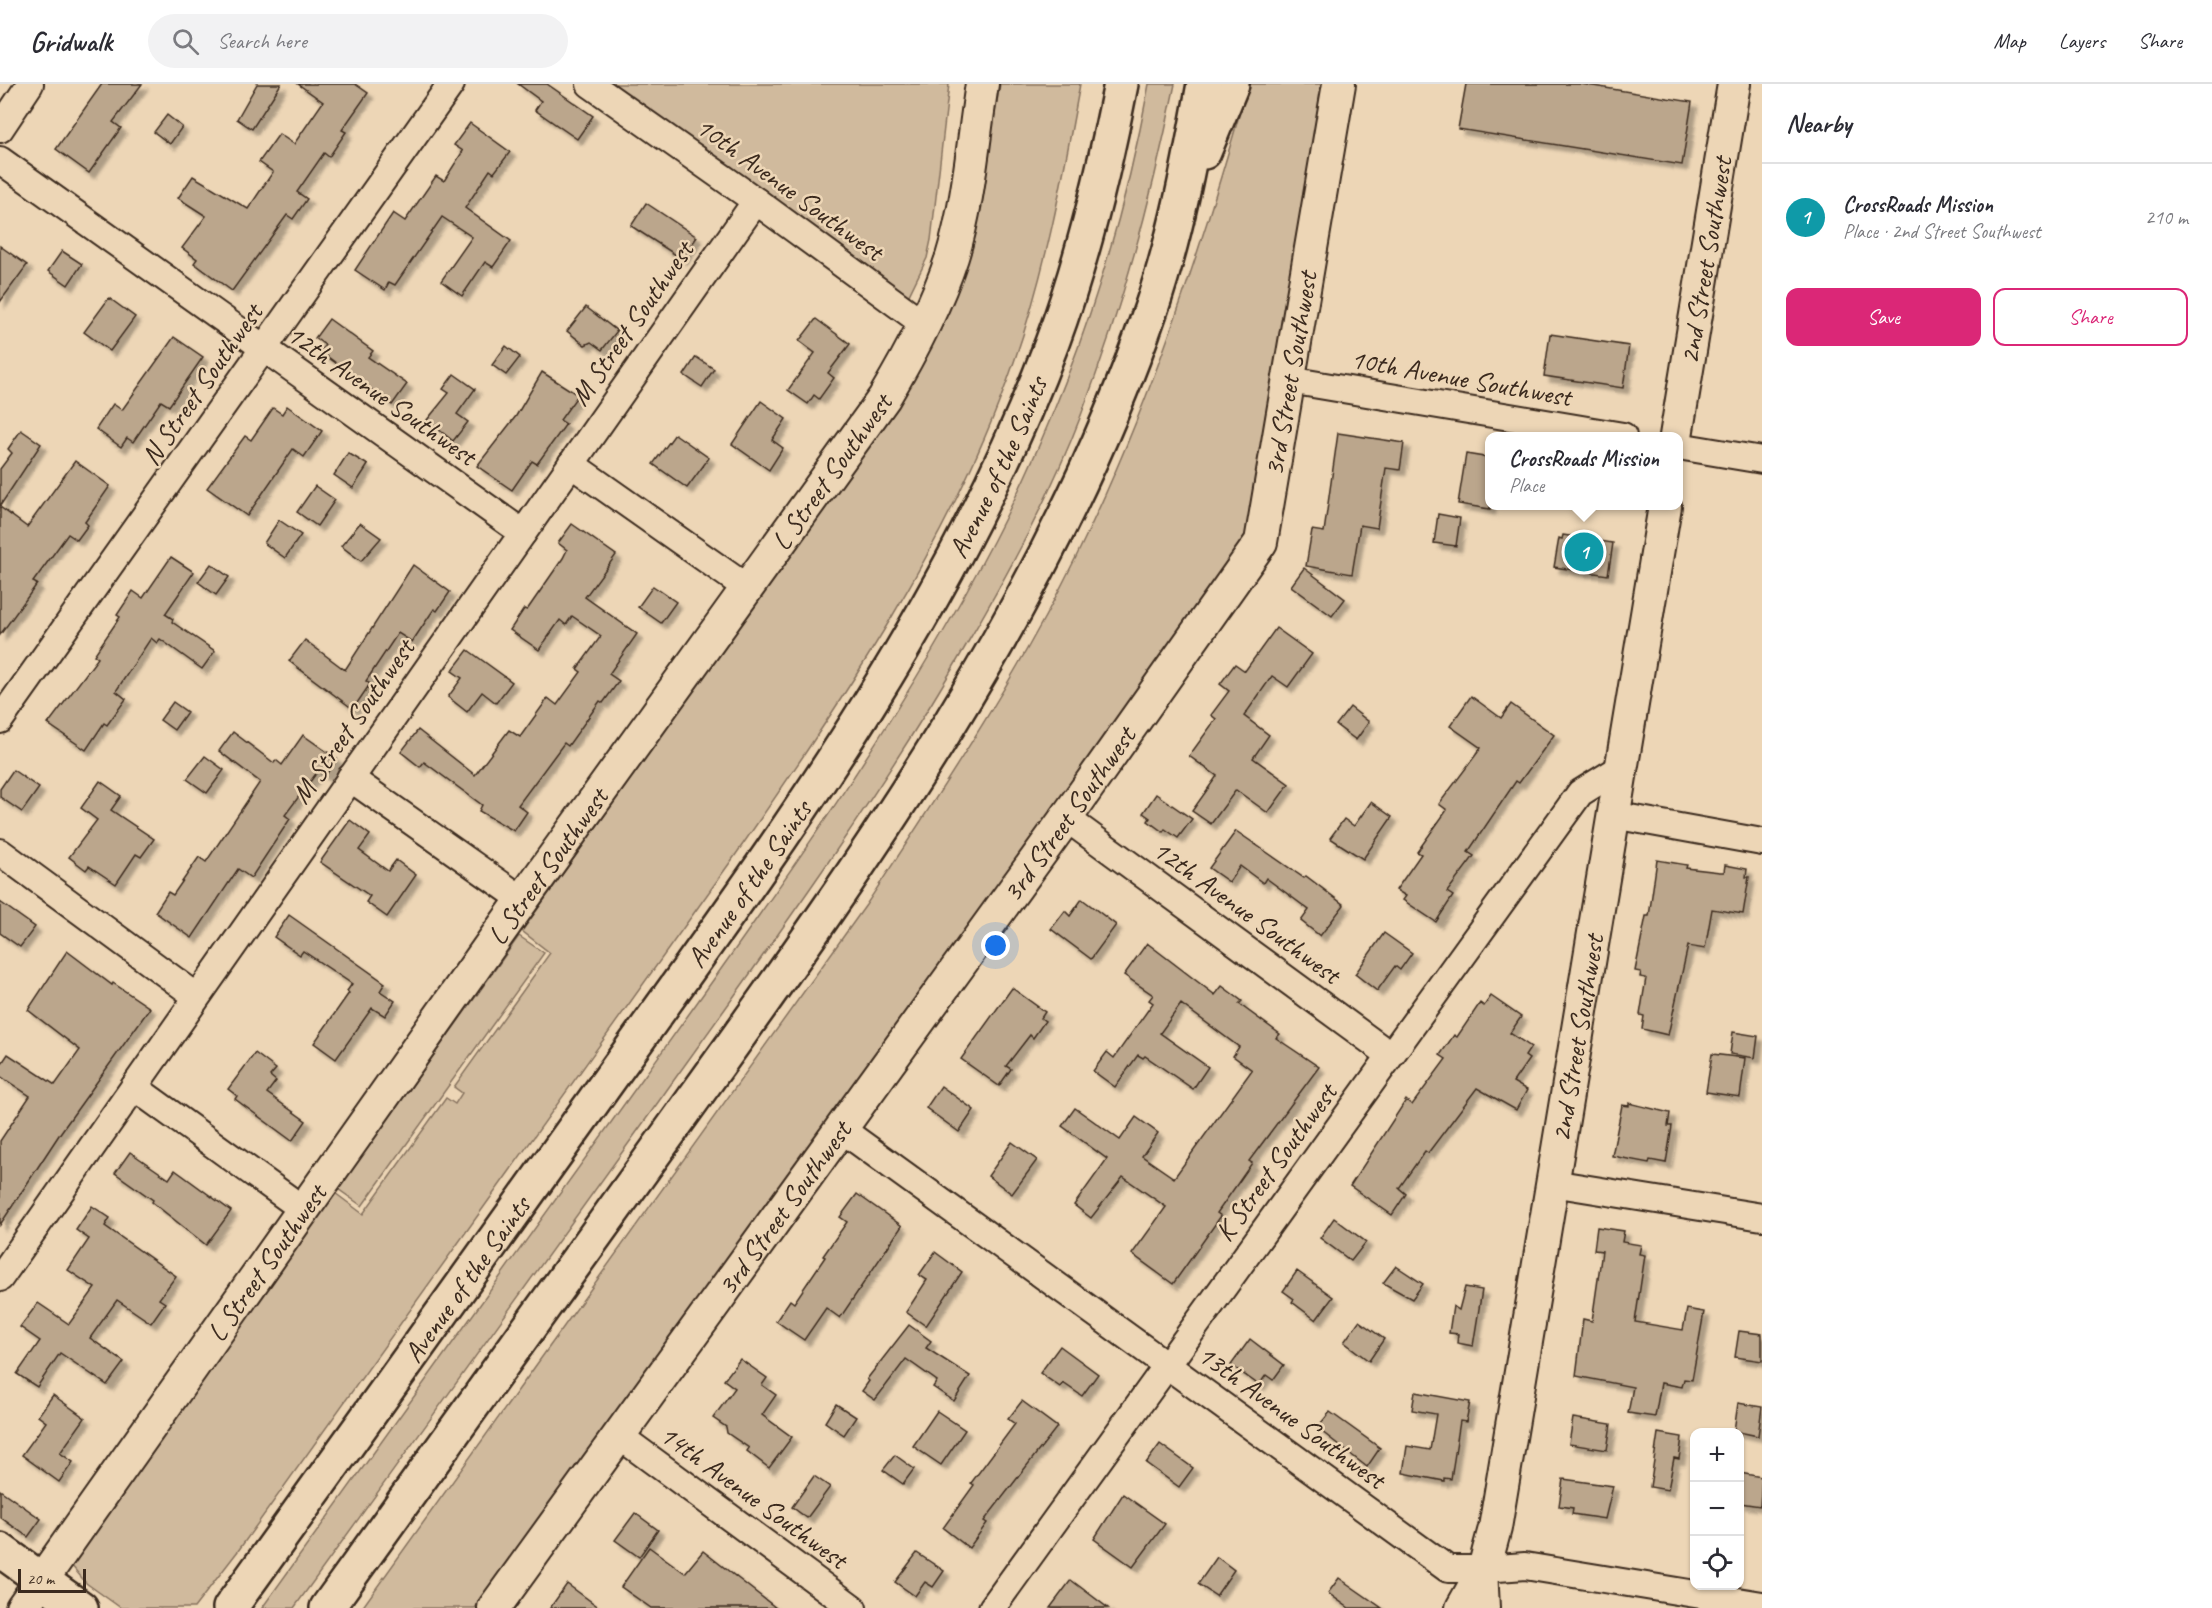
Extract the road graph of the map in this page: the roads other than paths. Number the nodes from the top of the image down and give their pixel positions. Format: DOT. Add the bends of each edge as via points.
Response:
graph roads {
  1 [pos="30,84"];
  2 [pos="451,84"];
  3 [pos="590,84"];
  4 [pos="982,84"];
  5 [pos="1121,84"];
  6 [pos="1204,84"];
  7 [pos="1232,84"];
  8 [pos="1339,84"];
  9 [pos="1734,84"];
  10 [pos="0,129"];
  11 [pos="0,160"];
  12 [pos="1189,178"];
  13 [pos="756,201"];
  14 [pos="924,324"];
  15 [pos="264,350"];
  16 [pos="1289,380"];
  17 [pos="1599,432"];
  18 [pos="1677,432"];
  19 [pos="1683,447"];
  20 [pos="1762,460"];
  21 [pos="571,464"];
  22 [pos="1664,510"];
  23 [pos="523,533"];
  24 [pos="747,588"];
  25 [pos="0,720"];
  26 [pos="1622,767"];
  27 [pos="350,778"];
  28 [pos="1613,815"];
  29 [pos="1066,818"];
  30 [pos="1762,842"];
  31 [pos="0,852"];
  32 [pos="523,900"];
  33 [pos="196,996"];
  34 [pos="1390,1055"];
  35 [pos="134,1087"];
  36 [pos="841,1129"];
  37 [pos="1552,1183"];
  38 [pos="304,1210"];
  39 [pos="1762,1217"];
  40 [pos="0,1278"];
  41 [pos="1168,1366"];
  42 [pos="618,1435"];
  43 [pos="0,1550"];
  44 [pos="42,1580"];
  45 [pos="1476,1594"];
  46 [pos="1762,1605"];
  47 [pos="22,1608"];
  48 [pos="81,1608"];
  49 [pos="230,1608"];
  50 [pos="327,1608"];
  51 [pos="494,1608"];
  52 [pos="853,1608"];
  53 [pos="992,1608"];
  1 -- 10 [label="street"];
  2 -- 15 [label="street, N Street Southwest"];
  3 -- 13 [label="street, 10th Avenue Southwest"];
  4 -- 14 [label="street, L Street Southwest" via="962,217 952,257"];
  5 -- 49 [label="main road, Avenue of the Saints" via="1084,244 1053,340 989,489 893,665 768,858"];
  6 -- 12 [label="main road"];
  7 -- 12 [label="main road"];
  8 -- 16 [label="street, 3rd Street Southwest"];
  9 -- 18 [label="street, 2nd Street Southwest"];
  11 -- 15 [label="street, 12th Avenue Southwest"];
  12 -- 50 [label="main road" via="1152,306 1113,408 1058,529 971,690 840,894"];
  13 -- 14 [label="street, 10th Avenue Southwest"];
  13 -- 21 [label="street, M Street Southwest"];
  14 -- 24 [label="street, L Street Southwest" via="884,398"];
  15 -- 23 [label="street, 12th Avenue Southwest"];
  15 -- 25 [label="street, N Street Southwest"];
  16 -- 17 [label="street, 10th Avenue Southwest"];
  16 -- 29 [label="street, 3rd Street Southwest" via="1261,542"];
  19 -- 20 [label="street"];
  21 -- 23 [label="street, M Street Southwest"];
  21 -- 24 [label="street"];
  22 -- 26 [label="street, 2nd Street Southwest"];
  23 -- 27 [label="street, M Street Southwest"];
  24 -- 32 [label="street, L Street Southwest"];
  26 -- 28 [label="street, 2nd Street Southwest"];
  26 -- 34 [label="street, K Street Southwest" via="1580,793"];
  27 -- 32 [label="street"];
  27 -- 33 [label="street, M Street Southwest"];
  28 -- 30 [label="street"];
  28 -- 37 [label="street, 2nd Street Southwest"];
  29 -- 34 [label="street, 12th Avenue Southwest"];
  29 -- 36 [label="street, 3rd Street Southwest"];
  31 -- 33 [label="street"];
  32 -- 38 [label="street, L Street Southwest"];
  33 -- 35 [label="street, M Street Southwest"];
  34 -- 41 [label="street, K Street Southwest"];
  35 -- 38 [label="street"];
  35 -- 40 [label="street, M Street Southwest"];
  36 -- 41 [label="street, 13th Avenue Southwest"];
  36 -- 42 [label="street, 3rd Street Southwest"];
  37 -- 39 [label="street"];
  37 -- 45 [label="street, 2nd Street Southwest" via="1495,1528"];
  38 -- 44 [label="street, L Street Southwest"];
  41 -- 45 [label="street, 13th Avenue Southwest" via="1448,1569"];
  41 -- 53 [label="street, K Street Southwest"];
  42 -- 51 [label="street, 3rd Street Southwest"];
  42 -- 52 [label="street, 14th Avenue Southwest"];
  43 -- 44 [label="main road"];
  44 -- 47 [label="street, L Street Southwest"];
  44 -- 48 [label="main road"];
  45 -- 46 [label="street, 13th Avenue Southwest" via="1525,1566"];
}
